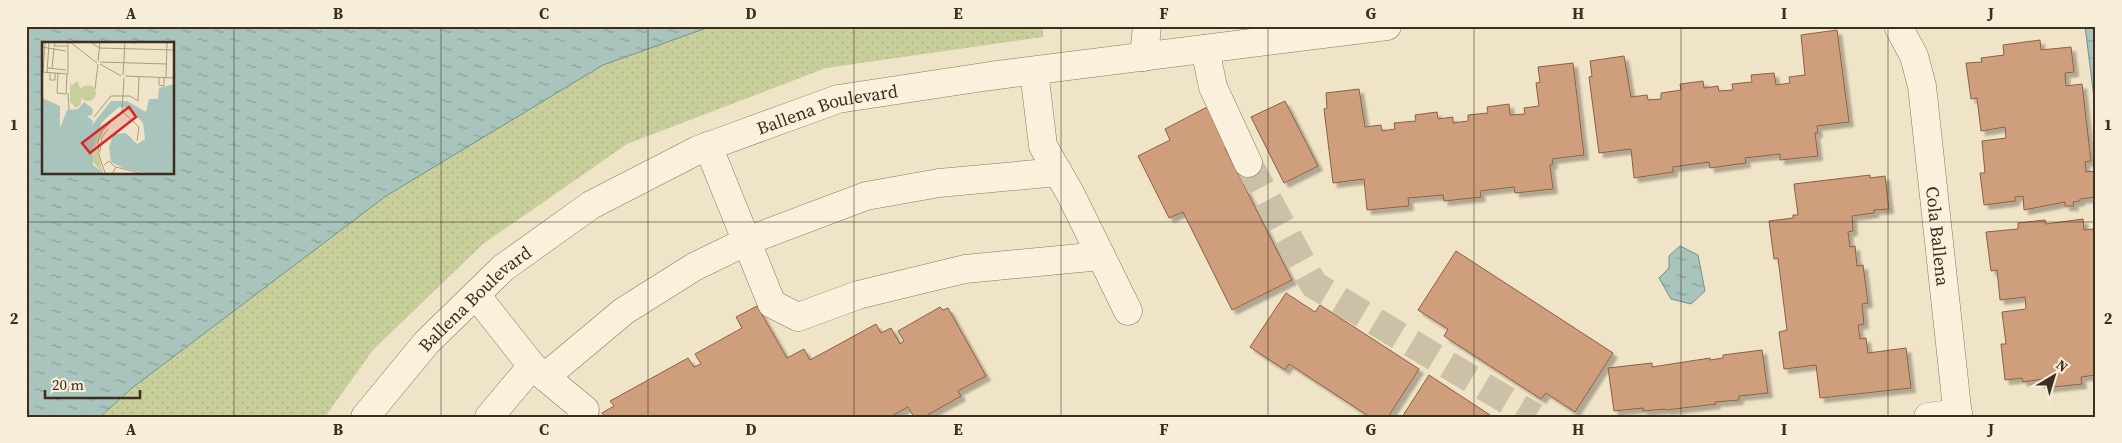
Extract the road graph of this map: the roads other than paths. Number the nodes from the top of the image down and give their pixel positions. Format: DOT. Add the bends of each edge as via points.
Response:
graph roads {
  1 [pos="1147,26"];
  2 [pos="1387,26"];
  3 [pos="1898,26"];
  4 [pos="1917,26"];
  5 [pos="1346,29"];
  6 [pos="1205,49"];
  7 [pos="1914,56"];
  8 [pos="1144,57"];
  9 [pos="1034,70"];
  10 [pos="708,146"];
  11 [pos="1248,163"];
  12 [pos="1058,172"];
  13 [pos="747,241"];
  14 [pos="1100,256"];
  15 [pos="476,295"];
  16 [pos="1128,312"];
  17 [pos="539,371"];
  18 [pos="1958,415"];
  19 [pos="365,417"];
  20 [pos="490,417"];
  21 [pos="580,417"];
  22 [pos="1928,417"];
  1 -- 8 [label="street"];
  2 -- 5 [label="street, Ballena Boulevard"];
  3 -- 7 [label="street, Cola Ballena"];
  4 -- 7 [label="street, Cola Ballena"];
  5 -- 6 [label="street, Ballena Boulevard"];
  6 -- 8 [label="street, Ballena Boulevard"];
  6 -- 11 [label="street" via="1216,94"];
  7 -- 18 [label="street, Cola Ballena" via="1922,86"];
  8 -- 9 [label="street, Ballena Boulevard"];
  9 -- 10 [label="street, Ballena Boulevard" via="838,99"];
  9 -- 12 [label="street" via="1043,146"];
  10 -- 13 [label="street"];
  10 -- 15 [label="street, Ballena Boulevard" via="591,205 503,268"];
  12 -- 13 [label="street" via="939,183 866,196"];
  12 -- 14 [label="street"];
  13 -- 14 [label="street" via="772,304 798,317 858,295 965,269"];
  13 -- 17 [label="street" via="694,267"];
  14 -- 16 [label="street"];
  15 -- 17 [label="street"];
  15 -- 19 [label="street, Ballena Boulevard" via="427,342"];
  17 -- 20 [label="street"];
  17 -- 21 [label="street" via="585,410"];
  18 -- 22 [label="street"];
}
